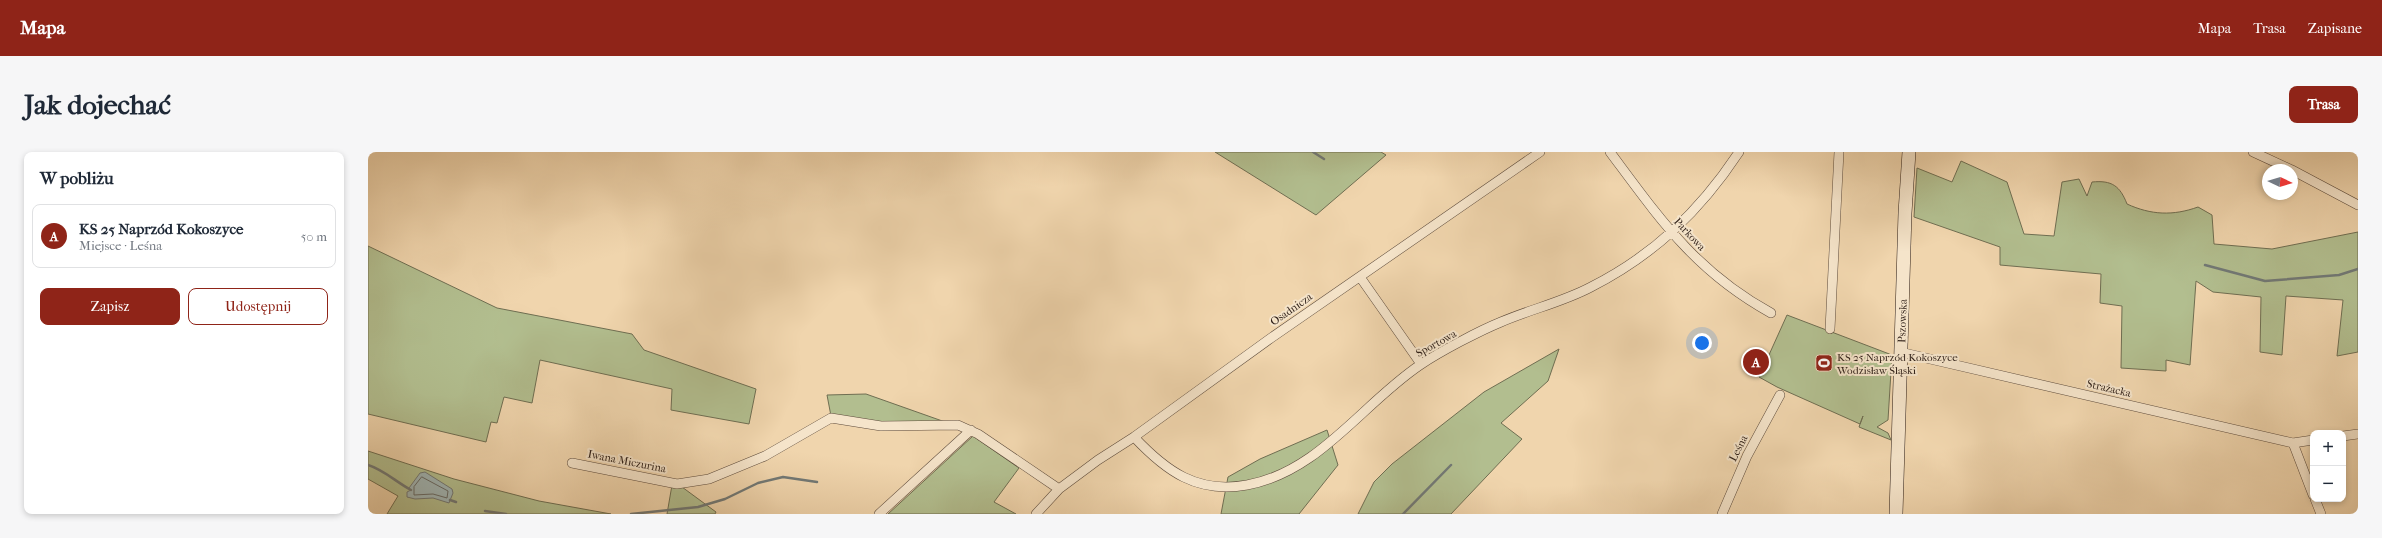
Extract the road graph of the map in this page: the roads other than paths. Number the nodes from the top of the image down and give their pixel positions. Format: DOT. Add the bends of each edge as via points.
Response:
graph roads {
  1 [pos="1540,152"];
  2 [pos="1610,152"];
  3 [pos="1739,152"];
  4 [pos="1839,152"];
  5 [pos="1909,152"];
  6 [pos="2253,152"];
  7 [pos="2279,164"];
  8 [pos="2298,173"];
  9 [pos="2358,205"];
  10 [pos="1671,234"];
  11 [pos="1360,277"];
  12 [pos="1771,313"];
  13 [pos="1830,329"];
  14 [pos="1900,352"];
  15 [pos="1421,364"];
  16 [pos="1780,395"];
  17 [pos="971,430"];
  18 [pos="2358,434"];
  19 [pos="2346,436"];
  20 [pos="1134,437"];
  21 [pos="2310,440"];
  22 [pos="2293,443"];
  23 [pos="572,462"];
  24 [pos="2310,487"];
  25 [pos="1059,489"];
  26 [pos="2316,502"];
  27 [pos="879,514"];
  28 [pos="1036,514"];
  29 [pos="1722,514"];
  30 [pos="1896,514"];
  31 [pos="2321,514"];
  1 -- 11 [label="street, Osadnicza"];
  2 -- 10 [label="street, Parkowa"];
  3 -- 10 [label="street, Sportowa" via="1719,182"];
  4 -- 13 [label="street"];
  5 -- 14 [label="main road, Pszowska"];
  6 -- 7 [label="street"];
  8 -- 9 [label="street"];
  10 -- 12 [label="street, Parkowa" via="1704,267 1741,296"];
  10 -- 15 [label="street, Sportowa" via="1632,263 1590,288 1500,322"];
  11 -- 15 [label="street"];
  11 -- 20 [label="street, Osadnicza"];
  14 -- 22 [label="street, Strażacka"];
  14 -- 30 [label="main road, Pszowska"];
  15 -- 20 [label="street, Sportowa" via="1299,466 1279,477 1247,485 1219,487 1190,481 1171,472 1153,458"];
  16 -- 29 [label="street, Leśna" via="1748,456"];
  17 -- 23 [label="street, Iwana Miczurina" via="958,425 881,426 831,418 765,456 709,479 677,484"];
  17 -- 25 [label="street"];
  17 -- 27 [label="street"];
  18 -- 19 [label="street"];
  20 -- 25 [label="street, Osadnicza"];
  21 -- 22 [label="street, Strażacka"];
  22 -- 24 [label="street"];
  25 -- 28 [label="street"];
  26 -- 31 [label="street"];
}
